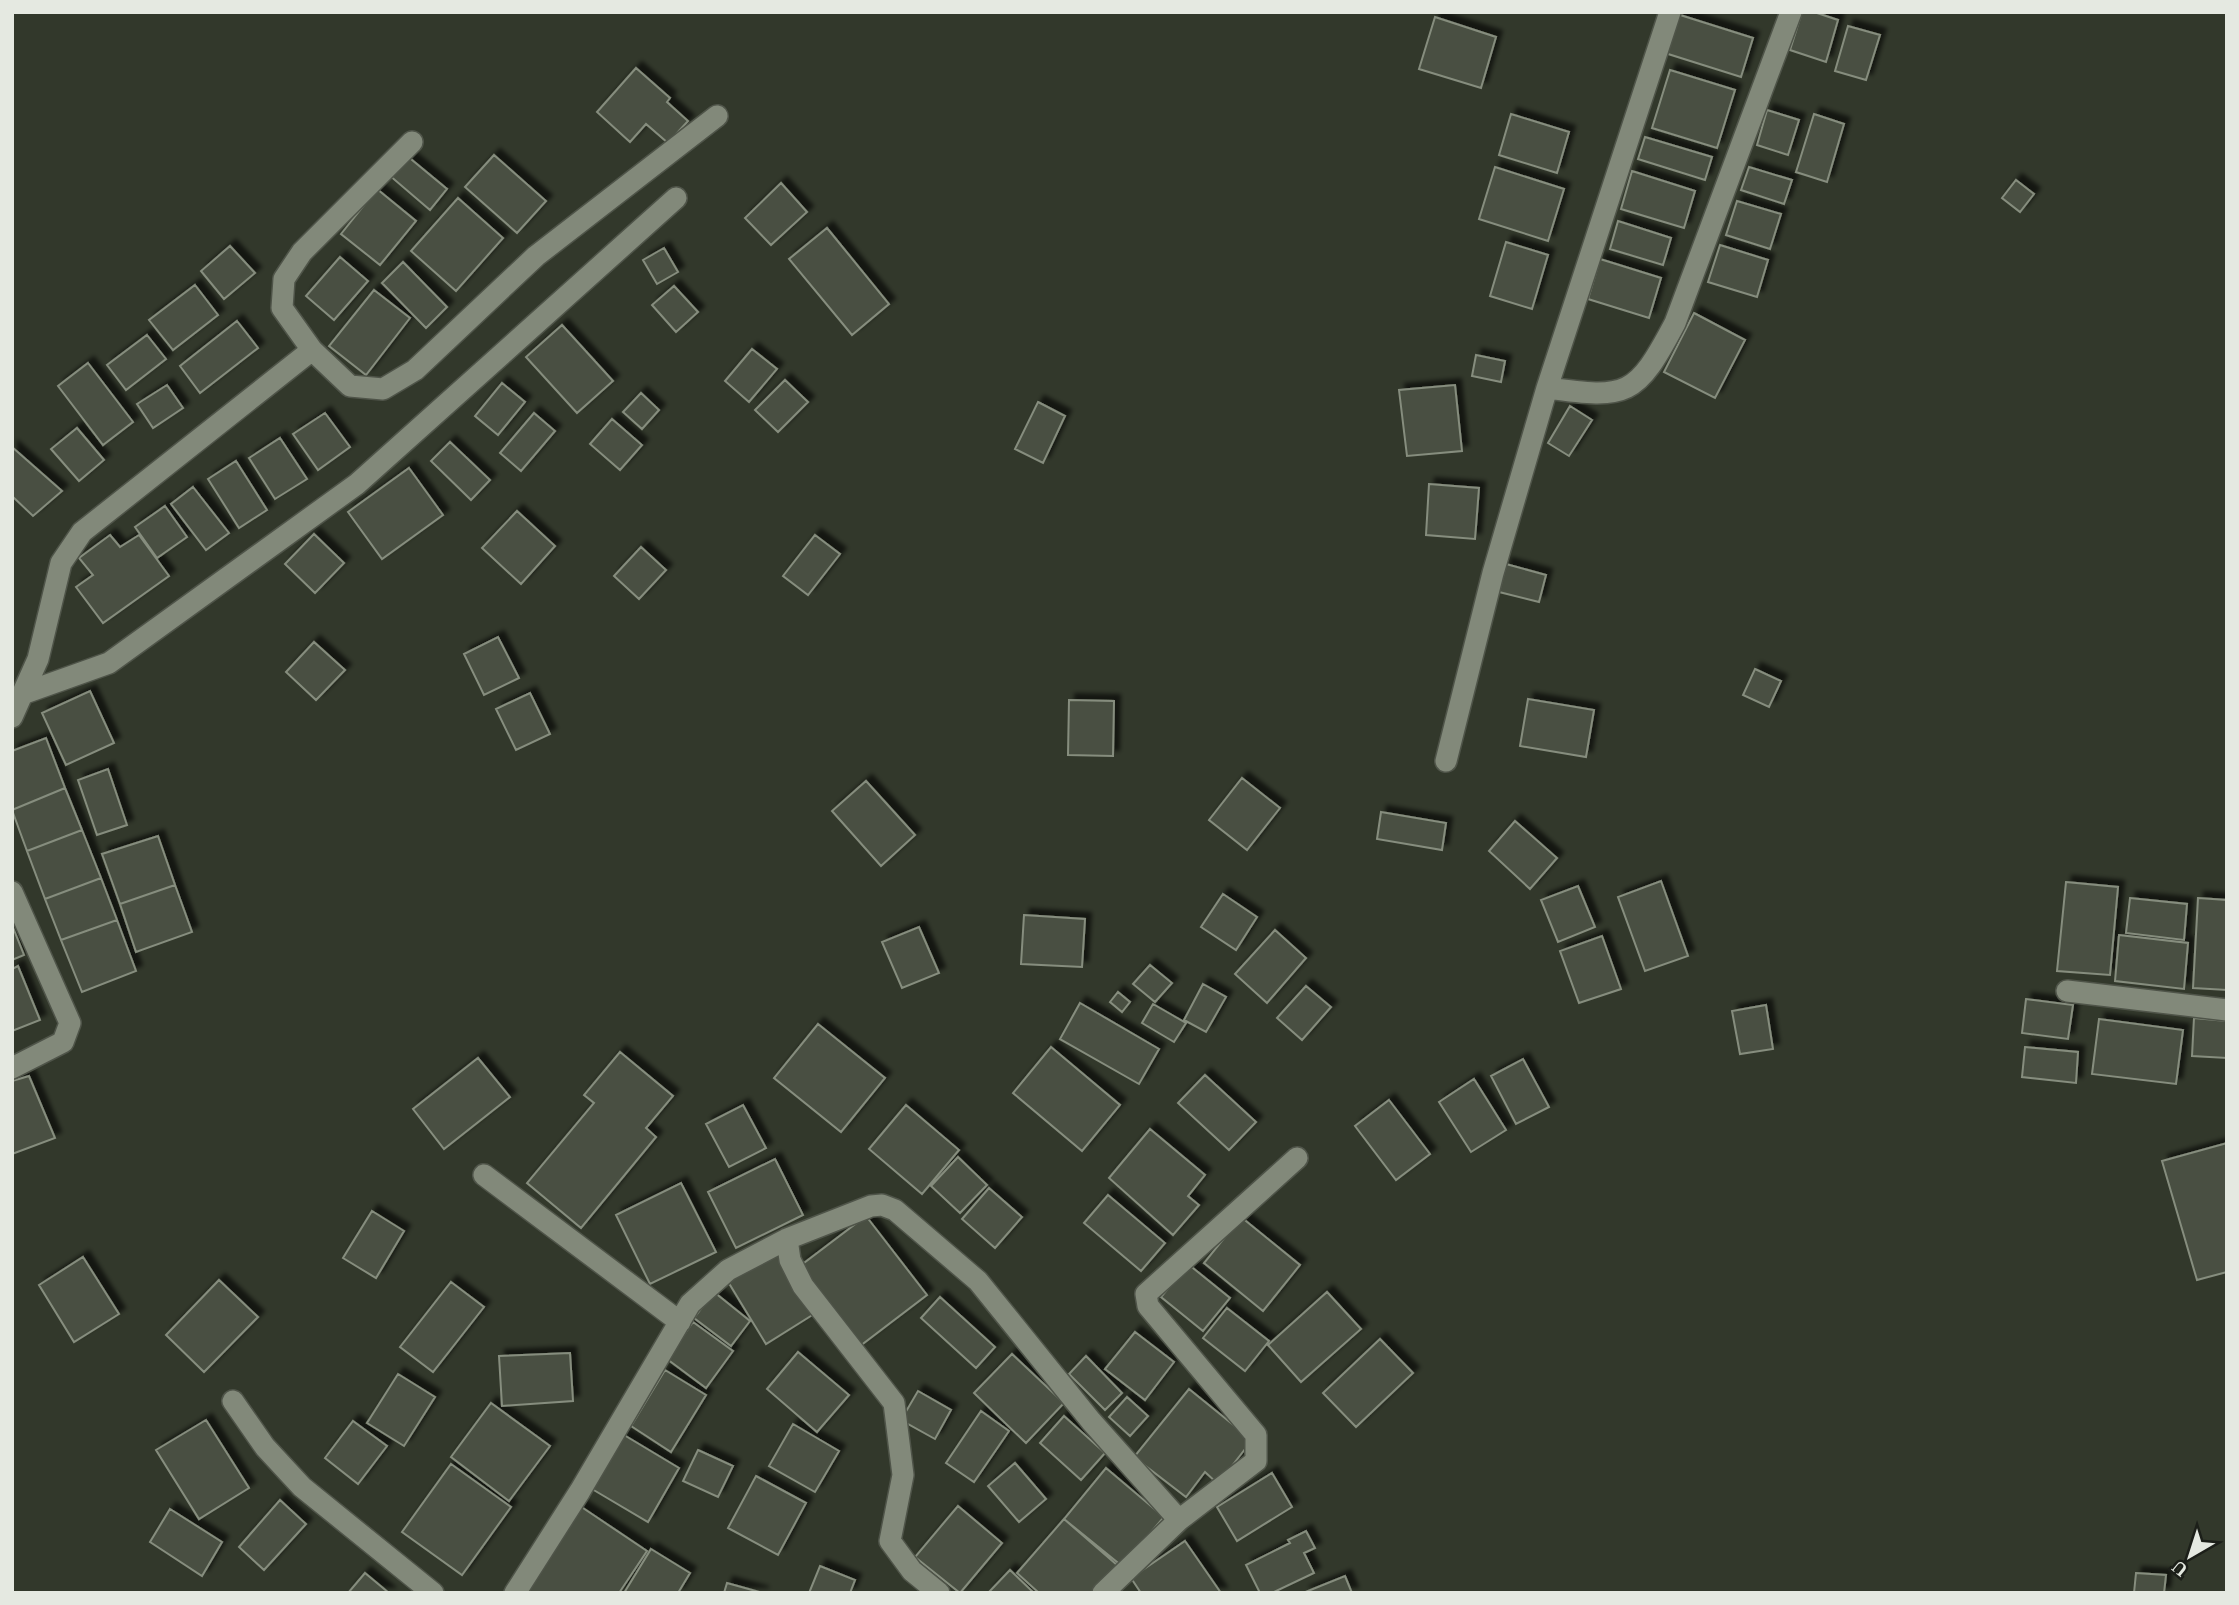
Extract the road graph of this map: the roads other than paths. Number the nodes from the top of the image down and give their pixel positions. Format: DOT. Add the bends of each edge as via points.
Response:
graph roads {
  1 [pos="1670,12"];
  2 [pos="1791,12"];
  3 [pos="717,116"];
  4 [pos="412,142"];
  5 [pos="676,198"];
  6 [pos="312,350"];
  7 [pos="1547,388"];
  8 [pos="22,694"];
  9 [pos="12,717"];
  10 [pos="1446,761"];
  11 [pos="12,892"];
  12 [pos="2067,991"];
  13 [pos="2227,1010"];
  14 [pos="12,1068"];
  15 [pos="1297,1158"];
  16 [pos="484,1175"];
  17 [pos="787,1239"];
  18 [pos="680,1322"];
  19 [pos="233,1401"];
  20 [pos="1179,1520"];
  21 [pos="433,1593"];
  22 [pos="515,1593"];
  23 [pos="939,1593"];
  24 [pos="1103,1593"];
  1 -- 7 [label="street"];
  2 -- 7 [label="street" via="1675,323 1658,355 1638,380 1608,395"];
  3 -- 6 [label="street" via="545,248 415,370 383,389 350,386"];
  4 -- 6 [label="street" via="302,252 284,279 282,307"];
  5 -- 8 [label="street" via="358,484 109,663"];
  6 -- 8 [label="street" via="82,531 61,563 38,659"];
  7 -- 10 [label="street" via="1493,573"];
  8 -- 9 [label="street"];
  11 -- 14 [label="street" via="70,1023 63,1042"];
  12 -- 13 [label="street"];
  15 -- 20 [label="street" via="1146,1293 1148,1306 1256,1435 1256,1461"];
  16 -- 18 [label="street"];
  17 -- 18 [label="street" via="716,1278 690,1304"];
  17 -- 20 [label="street" via="871,1206 895,1210 978,1281"];
  17 -- 23 [label="street" via="790,1260 803,1286 894,1403 903,1475 890,1541 912,1571"];
  18 -- 22 [label="street"];
  19 -- 21 [label="street" via="265,1447 302,1487"];
  20 -- 24 [label="street"];
}
